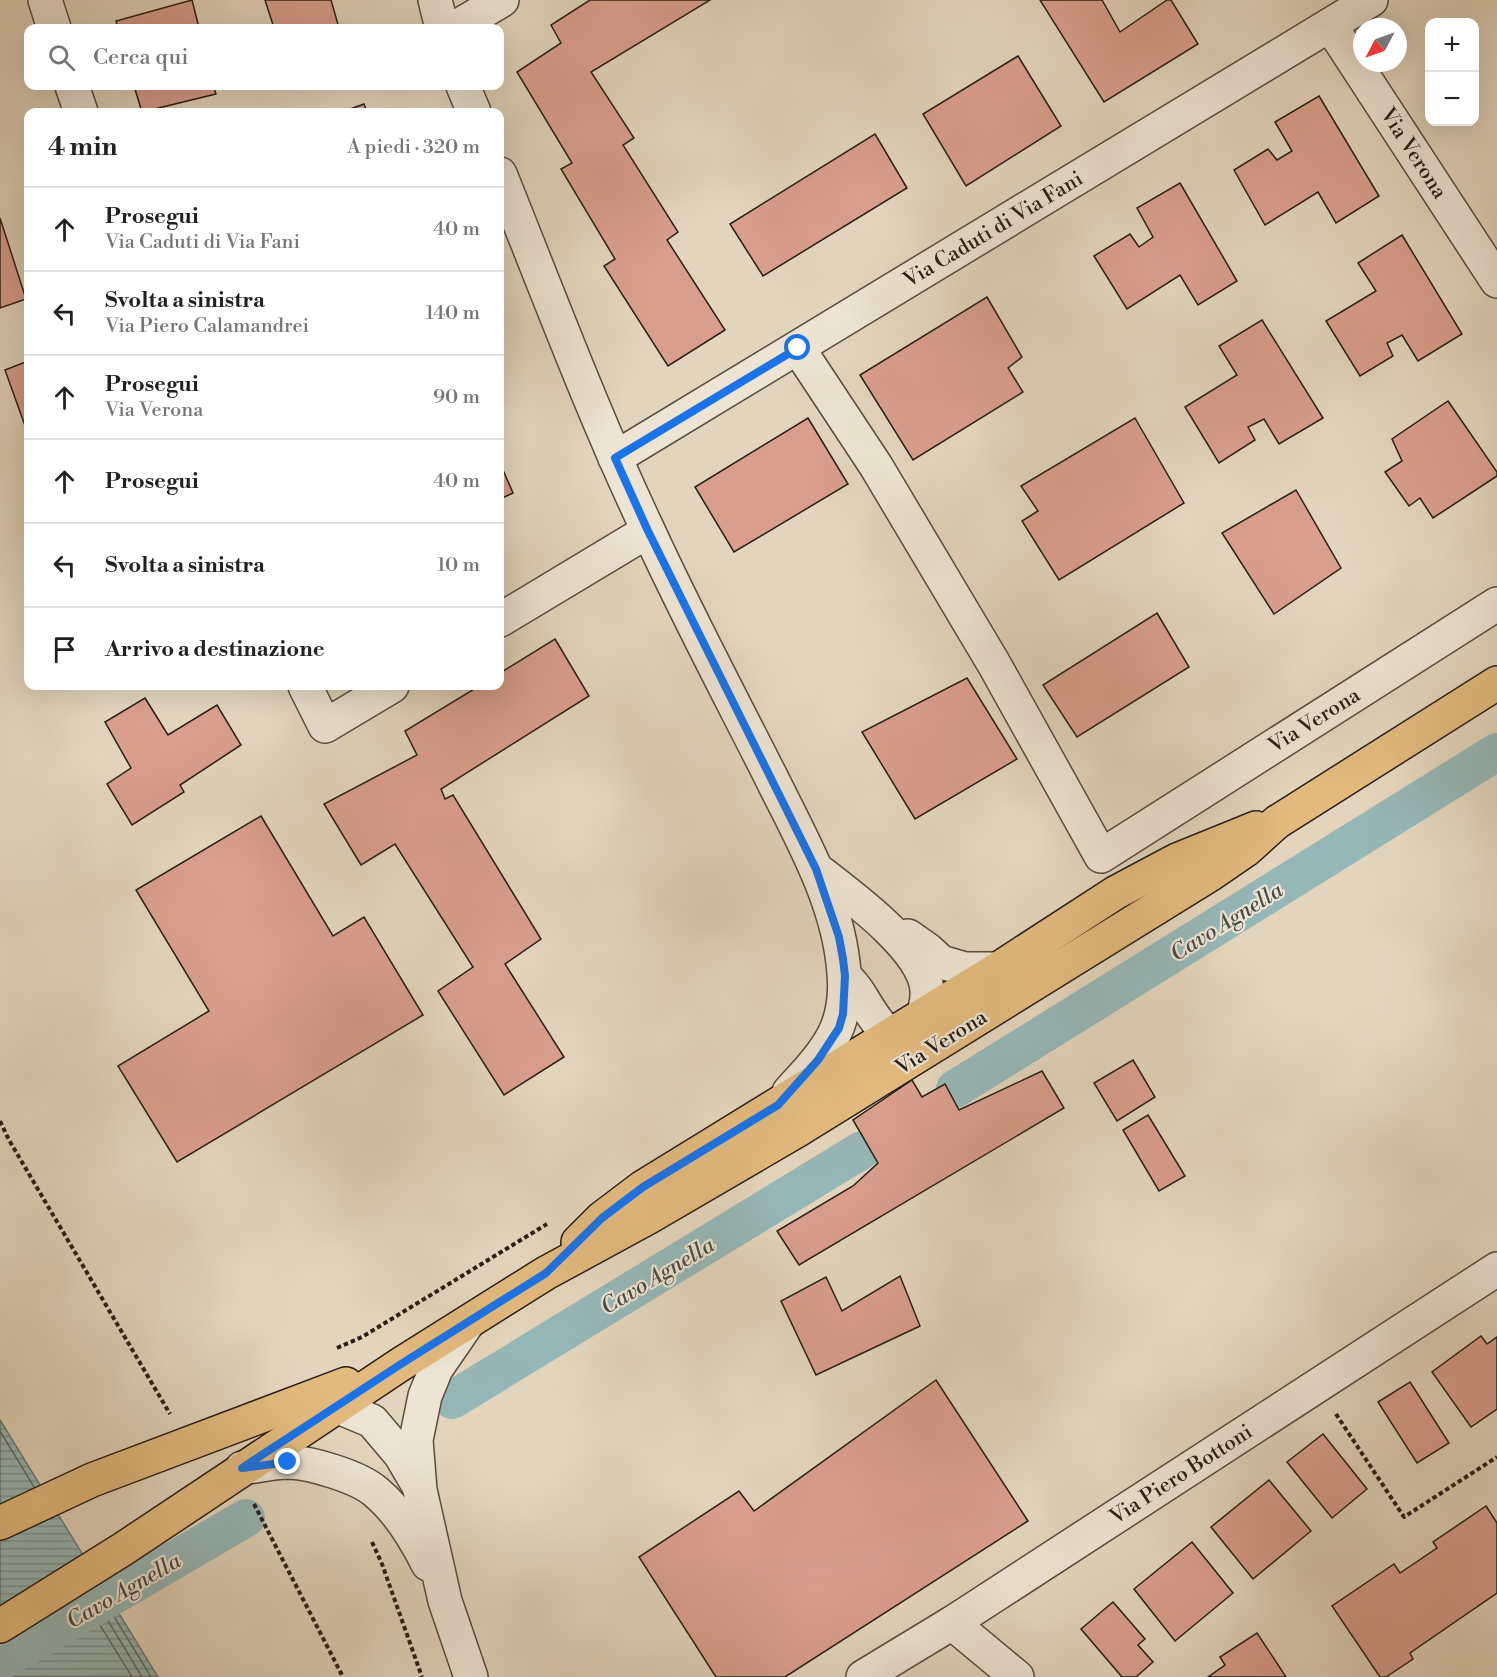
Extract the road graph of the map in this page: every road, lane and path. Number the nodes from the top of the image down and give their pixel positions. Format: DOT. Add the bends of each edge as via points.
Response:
graph roads {
  1 [pos="45,0"];
  2 [pos="435,0"];
  3 [pos="502,0"];
  4 [pos="1371,0"];
  5 [pos="53,24"];
  6 [pos="441,24"];
  7 [pos="462,24"];
  8 [pos="1330,25"];
  9 [pos="73,90"];
  10 [pos="466,90"];
  11 [pos="80,108"];
  12 [pos="472,108"];
  13 [pos="504,184"];
  14 [pos="1497,281"];
  15 [pos="798,348"];
  16 [pos="615,458"];
  17 [pos="648,531"];
  18 [pos="1497,604"];
  19 [pos="504,618"];
  20 [pos="1497,683"];
  21 [pos="307,690"];
  22 [pos="385,690"];
  23 [pos="1277,822"];
  24 [pos="816,869"];
  25 [pos="1163,903"];
  26 [pos="873,913"];
  27 [pos="998,969"];
  28 [pos="845,976"];
  29 [pos="908,1030"];
  30 [pos="778,1105"];
  31 [pos="0,1121"];
  32 [pos="717,1177"];
  33 [pos="1497,1269"];
  34 [pos="546,1273"];
  35 [pos="467,1324"];
  36 [pos="401,1364"];
  37 [pos="1317,1386"];
  38 [pos="336,1406"];
  39 [pos="174,1420"];
  40 [pos="1497,1457"];
  41 [pos="246,1481"];
  42 [pos="420,1490"];
  43 [pos="0,1522"];
  44 [pos="369,1535"];
  45 [pos="446,1601"];
  46 [pos="952,1623"];
  47 [pos="0,1626"];
  48 [pos="343,1677"];
  49 [pos="422,1677"];
  50 [pos="471,1677"];
  51 [pos="863,1677"];
  52 [pos="1017,1677"];
  1 -- 5 [label="street"];
  2 -- 6 [label="street"];
  3 -- 7 [label="street"];
  4 -- 8 [label="street, Via Caduti di Via Fani"];
  8 -- 14 [label="street, Via Verona"];
  8 -- 15 [label="street, Via Caduti di Via Fani"];
  9 -- 11 [label="street"];
  10 -- 12 [label="street"];
  13 -- 16 [label="street"];
  15 -- 16 [label="street, Via Caduti di Via Fani"];
  15 -- 18 [label="street, Via Verona" via="876,466 1101,856"];
  16 -- 17 [label="street"];
  17 -- 19 [label="street"];
  17 -- 24 [label="street"];
  20 -- 23 [label="main road, Via Verona"];
  21 -- 22 [label="street" via="325,726"];
  23 -- 25 [label="main road, Via Verona" via="1246,850"];
  23 -- 27 [label="main road, Via Verona" via="1212,844 1147,875"];
  24 -- 26 [label="street"];
  24 -- 28 [label="street" via="839,937"];
  25 -- 29 [label="street, Via Verona" via="1074,942 925,1034"];
  25 -- 32 [label="main road, Via Verona"];
  26 -- 27 [label="street" via="941,962 965,969"];
  26 -- 29 [label="street" via="921,970 927,992"];
  27 -- 29 [label="main road, Via Verona"];
  28 -- 29 [label="street" via="869,1013"];
  28 -- 30 [label="street" via="839,1028 818,1060"];
  29 -- 30 [label="main road, Via Verona"];
  29 -- 32 [label="street, Via Verona" via="903,1047 770,1129 737,1154"];
  30 -- 34 [label="main road, Via Verona" via="643,1187 602,1218"];
  31 -- 39 [label="path"];
  32 -- 34 [label="main road, Via Verona"];
  33 -- 37 [label="street, Via Piero Bottoni"];
  34 -- 35 [label="main road, Via Verona"];
  35 -- 36 [label="main road, Via Verona"];
  35 -- 42 [label="street" via="436,1369 425,1396 416,1440"];
  36 -- 38 [label="main road"];
  36 -- 43 [label="main road" via="92,1480"];
  37 -- 40 [label="path" via="1404,1517"];
  37 -- 46 [label="street, Via Piero Bottoni"];
  38 -- 41 [label="main road"];
  38 -- 42 [label="street" via="372,1421 400,1454"];
  41 -- 45 [label="street" via="288,1462 315,1466 375,1491 418,1544"];
  41 -- 47 [label="main road" via="123,1549"];
  41 -- 48 [label="path"];
  42 -- 45 [label="street"];
  44 -- 49 [label="path"];
  45 -- 50 [label="street"];
  46 -- 51 [label="street, Via Piero Bottoni"];
  46 -- 52 [label="street"];
}
